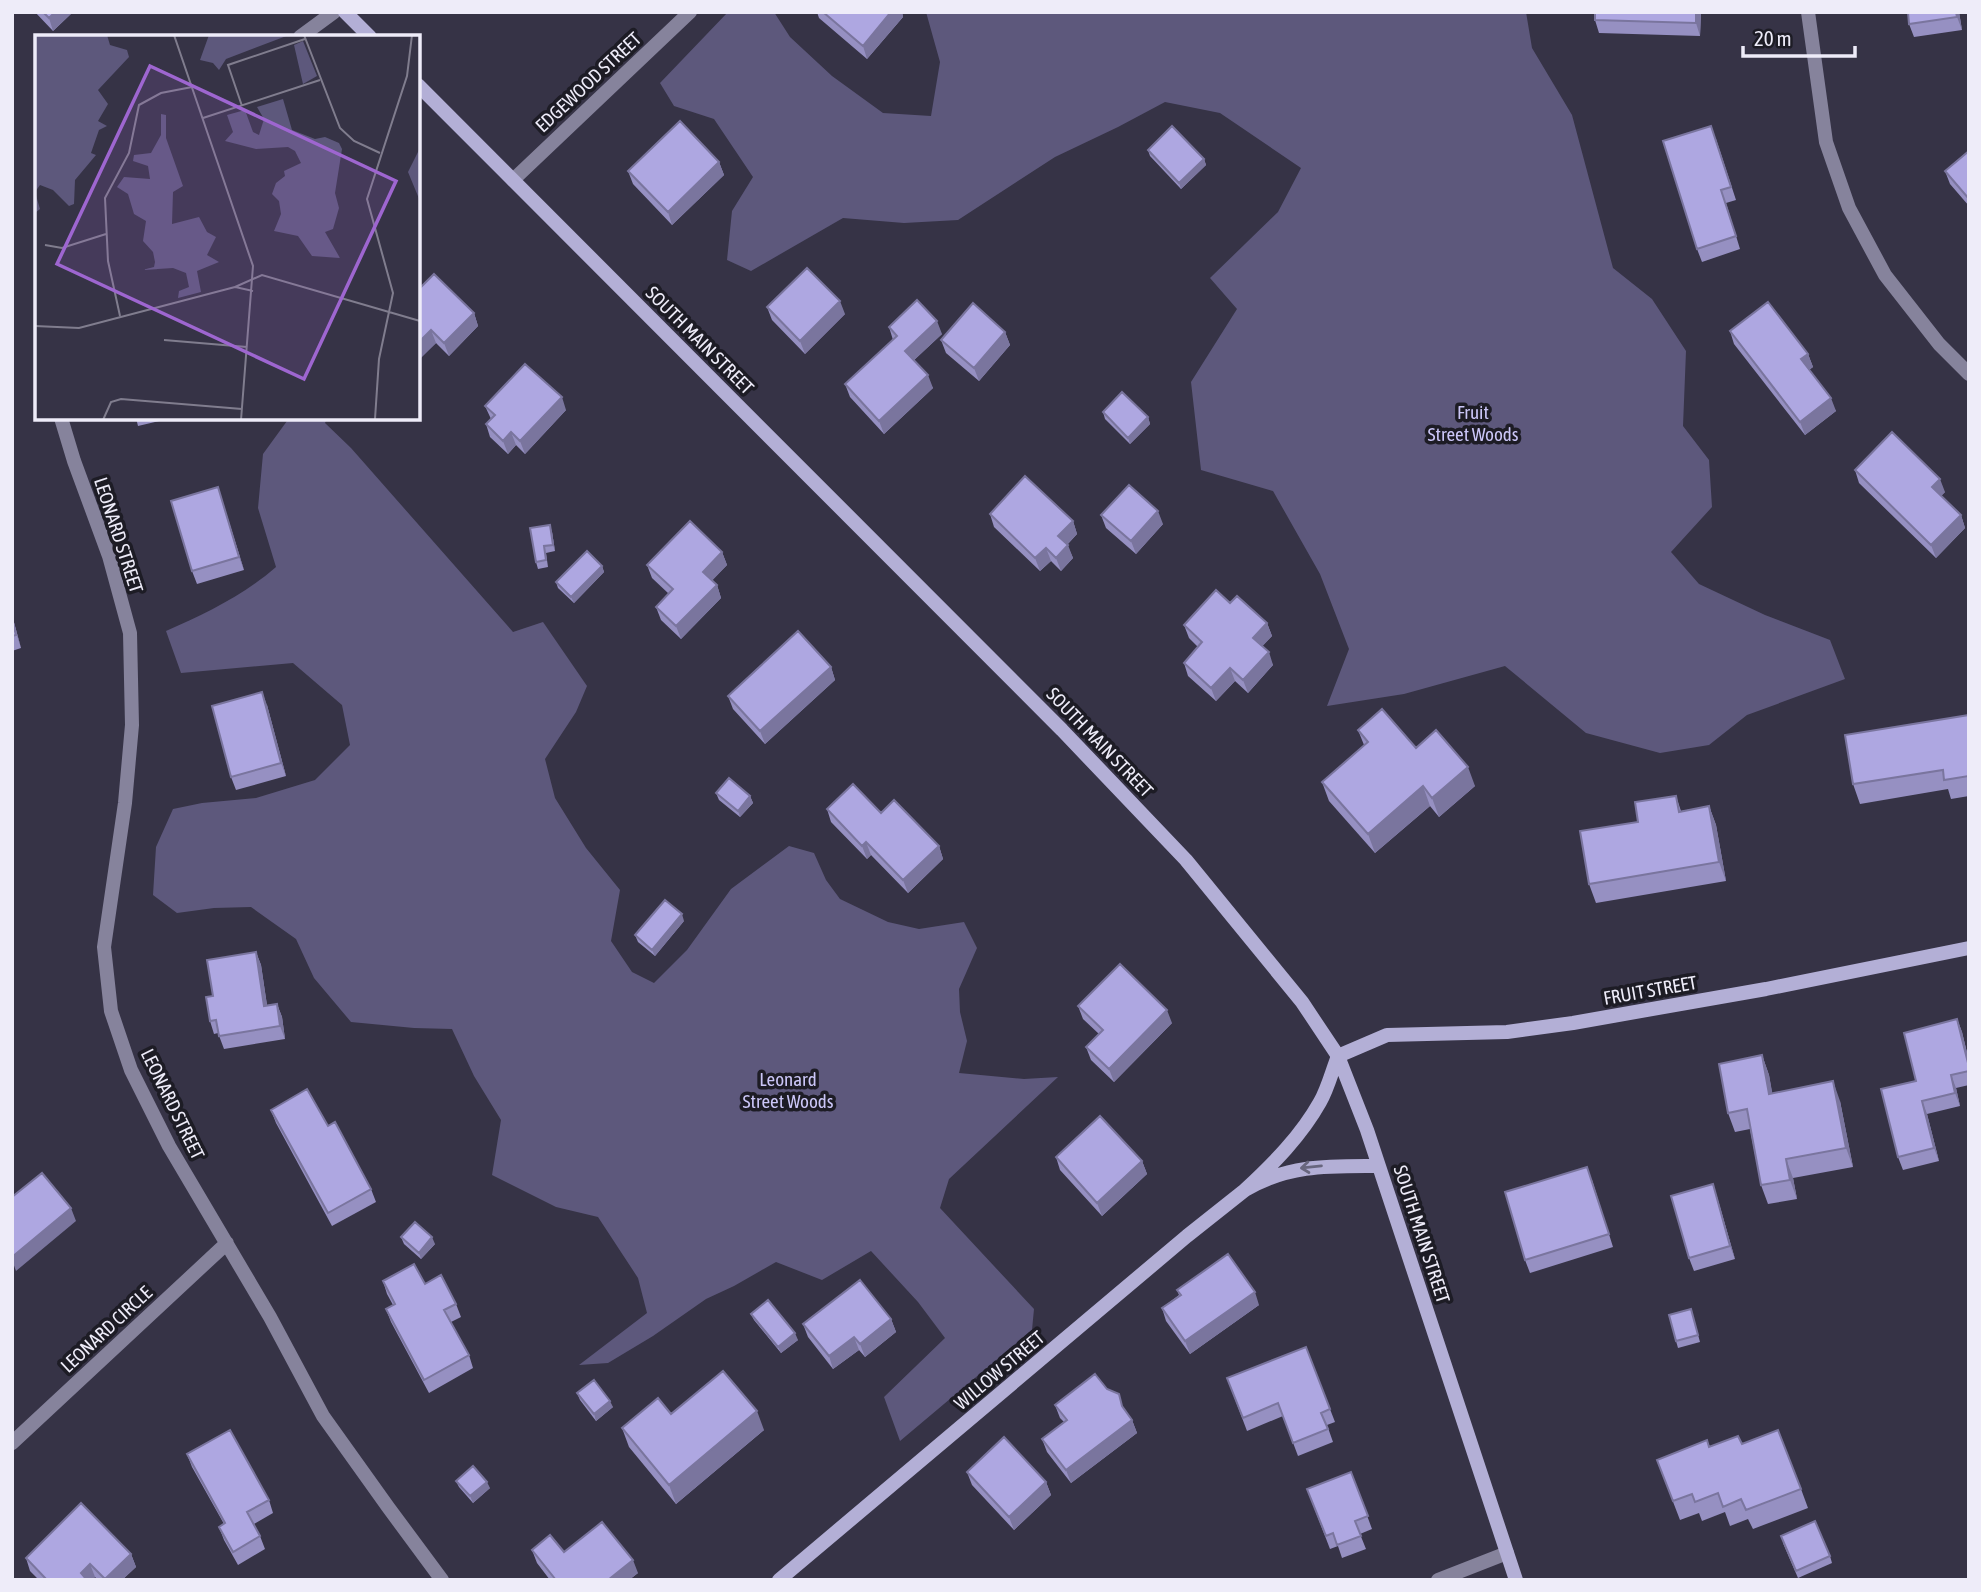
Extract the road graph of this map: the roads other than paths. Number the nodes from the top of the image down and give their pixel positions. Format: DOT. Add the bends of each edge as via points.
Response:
graph roads {
  1 [pos="334,12"];
  2 [pos="345,12"];
  3 [pos="690,12"];
  4 [pos="1808,12"];
  5 [pos="303,35"];
  6 [pos="368,35"];
  7 [pos="420,87"];
  8 [pos="513,180"];
  9 [pos="1969,374"];
  10 [pos="62,420"];
  11 [pos="1969,948"];
  12 [pos="1338,1056"];
  13 [pos="1379,1166"];
  14 [pos="1245,1190"];
  15 [pos="227,1243"];
  16 [pos="12,1443"];
  17 [pos="1507,1553"];
  18 [pos="442,1580"];
  19 [pos="779,1580"];
  20 [pos="1438,1580"];
  21 [pos="1516,1580"];
  1 -- 5 [label="street"];
  2 -- 6 [label="main road"];
  3 -- 8 [label="street, EDGEWOOD STREET"];
  4 -- 9 [label="street" via="1826,142 1849,208 1885,275"];
  7 -- 8 [label="main road, SOUTH MAIN STREET"];
  8 -- 12 [label="main road, SOUTH MAIN STREET" via="1186,860 1294,992"];
  10 -- 15 [label="street, LEONARD STREET" via="109,556 130,634 132,725 104,947 111,1011 137,1081 169,1146"];
  11 -- 12 [label="main road, FRUIT STREET" via="1573,1023 1507,1032 1387,1035"];
  12 -- 13 [label="main road, SOUTH MAIN STREET"];
  12 -- 14 [label="main road" via="1322,1100 1305,1126"];
  13 -- 14 [label="main road, one-way" via="1299,1169"];
  13 -- 17 [label="main road, SOUTH MAIN STREET"];
  14 -- 19 [label="main road, WILLOW STREET"];
  15 -- 16 [label="street, LEONARD CIRCLE"];
  15 -- 18 [label="street, LEONARD STREET" via="323,1416"];
  17 -- 20 [label="street"];
  17 -- 21 [label="main road, SOUTH MAIN STREET"];
}
